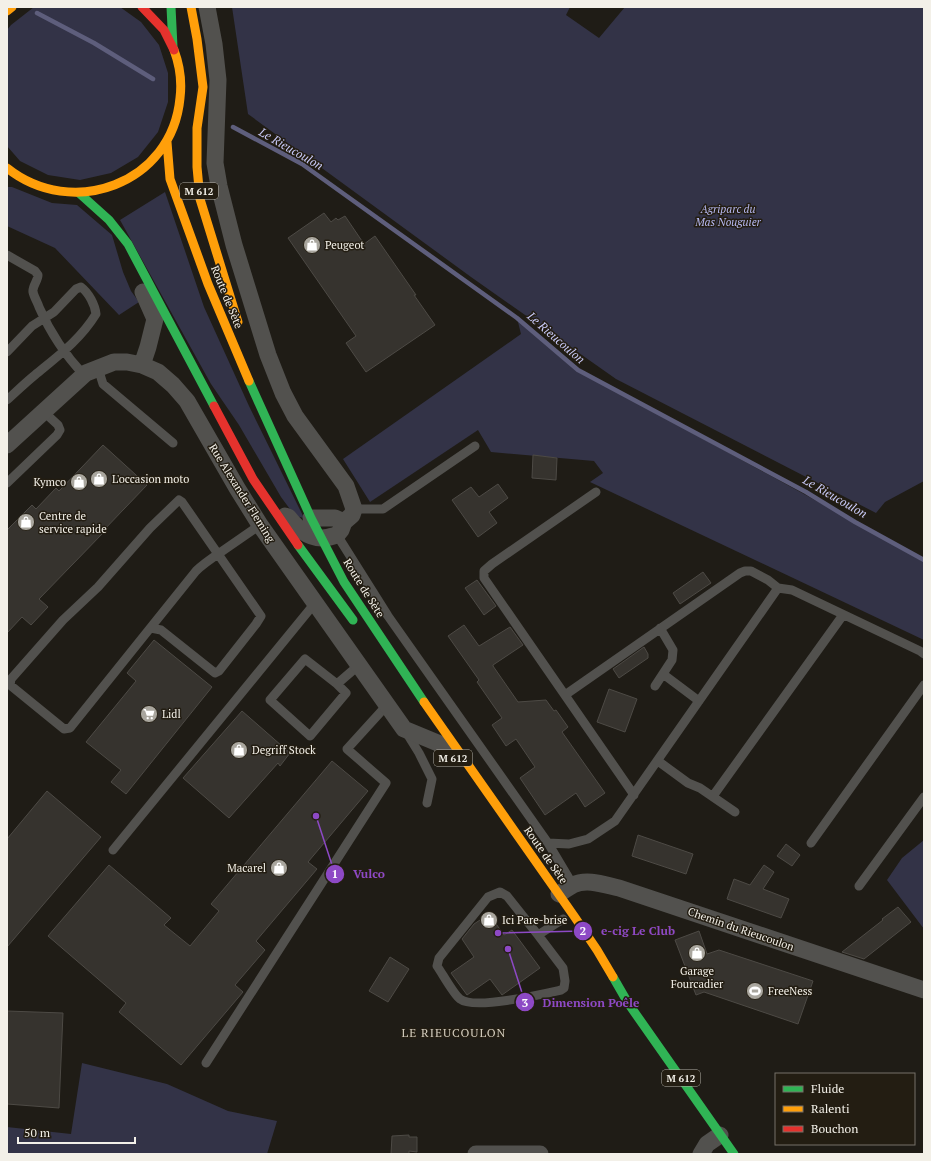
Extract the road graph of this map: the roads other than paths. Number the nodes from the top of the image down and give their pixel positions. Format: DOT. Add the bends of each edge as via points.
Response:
graph roads {
  1 [pos="12,7"];
  2 [pos="142,7"];
  3 [pos="171,7"];
  4 [pos="191,7"];
  5 [pos="207,7"];
  6 [pos="7,11"];
  7 [pos="173,48"];
  8 [pos="167,142"];
  9 [pos="7,168"];
  10 [pos="11,176"];
  11 [pos="79,193"];
  12 [pos="7,255"];
  13 [pos="142,272"];
  14 [pos="44,318"];
  15 [pos="240,330"];
  16 [pos="7,352"];
  17 [pos="64,352"];
  18 [pos="248,352"];
  19 [pos="142,365"];
  20 [pos="244,369"];
  21 [pos="91,372"];
  22 [pos="7,400"];
  23 [pos="44,412"];
  24 [pos="173,443"];
  25 [pos="7,445"];
  26 [pos="475,446"];
  27 [pos="7,483"];
  28 [pos="596,492"];
  29 [pos="276,514"];
  30 [pos="311,518"];
  31 [pos="260,525"];
  32 [pos="339,526"];
  33 [pos="218,554"];
  34 [pos="778,588"];
  35 [pos="315,603"];
  36 [pos="844,615"];
  37 [pos="357,625"];
  38 [pos="151,628"];
  39 [pos="660,628"];
  40 [pos="924,654"];
  41 [pos="359,665"];
  42 [pos="663,674"];
  43 [pos="337,684"];
  44 [pos="924,685"];
  45 [pos="654,686"];
  46 [pos="565,695"];
  47 [pos="699,702"];
  48 [pos="387,705"];
  49 [pos="417,708"];
  50 [pos="404,729"];
  51 [pos="445,746"];
  52 [pos="658,761"];
  53 [pos="634,795"];
  54 [pos="713,796"];
  55 [pos="924,797"];
  56 [pos="427,803"];
  57 [pos="490,812"];
  58 [pos="735,812"];
  59 [pos="548,843"];
  60 [pos="811,843"];
  61 [pos="113,850"];
  62 [pos="573,885"];
  63 [pos="860,886"];
  64 [pos="559,894"];
  65 [pos="563,919"];
  66 [pos="538,935"];
  67 [pos="589,956"];
  68 [pos="924,990"];
  69 [pos="628,1003"];
  70 [pos="206,1063"];
  71 [pos="720,1135"];
  72 [pos="476,1154"];
  73 [pos="540,1154"];
  74 [pos="701,1154"];
  75 [pos="734,1154"];
  1 -- 6 [label="main road"];
  2 -- 7 [label="main road" via="165,32"];
  3 -- 7 [label="main road"];
  4 -- 15 [label="main road, M 612" via="203,87 198,128 197,167 200,199"];
  5 -- 32 [label="street" via="218,80 215,163 234,245 268,355 284,393 295,416 346,486"];
  7 -- 8 [label="main road" via="181,79 181,95 179,112"];
  8 -- 11 [label="main road" via="148,165 123,183 94,192"];
  8 -- 20 [label="main road, Route de Sète / M 612" via="170,179 208,284"];
  9 -- 10 [label="main road"];
  10 -- 11 [label="main road" via="43,188"];
  11 -- 13 [label="main road" via="109,220 128,244"];
  12 -- 14 [label="lane" via="38,275 33,292"];
  13 -- 19 [label="street" via="142,288 155,319"];
  13 -- 29 [label="main road" via="250,472"];
  14 -- 16 [label="lane" via="32,326"];
  14 -- 17 [label="lane"];
  14 -- 17 [label="lane" via="54,312 76,289 81,287 86,291 96,314"];
  17 -- 21 [label="lane"];
  17 -- 22 [label="lane"];
  18 -- 20 [label="main road"];
  19 -- 21 [label="street, Rue Alexander Fleming" via="114,362"];
  19 -- 31 [label="street, Rue Alexander Fleming" via="158,372 187,401"];
  20 -- 30 [label="main road, Route de Sète / M 612"];
  21 -- 23 [label="street, Rue Alexander Fleming"];
  21 -- 24 [label="lane"];
  23 -- 25 [label="street, Rue Alexander Fleming"];
  23 -- 27 [label="lane" via="60,430"];
  26 -- 32 [label="lane" via="384,509"];
  28 -- 46 [label="lane" via="484,571 484,578"];
  29 -- 32 [label="street" via="288,517 304,533"];
  29 -- 37 [label="main road"];
  30 -- 32 [label="main road, Route de Sète / M 612"];
  30 -- 32 [label="street" via="335,518"];
  31 -- 33 [label="lane"];
  31 -- 35 [label="street, Rue Alexander Fleming"];
  32 -- 59 [label="lane" via="388,616"];
  32 -- 64 [label="main road, Route de Sète / M 612" via="355,600"];
  33 -- 38 [label="lane" via="196,571"];
  33 -- 38 [label="lane" via="261,616 219,671 215,673 161,630"];
  33 -- 38 [label="lane" via="179,500 150,528 98,587 63,620 11,678 10,685 64,730 70,728"];
  34 -- 36 [label="lane" via="792,590"];
  34 -- 39 [label="lane" via="751,571 745,571"];
  34 -- 47 [label="lane"];
  35 -- 41 [label="street, Rue Alexander Fleming"];
  35 -- 61 [label="lane"];
  36 -- 40 [label="lane"];
  36 -- 54 [label="lane"];
  39 -- 42 [label="lane" via="673,650 672,660"];
  39 -- 46 [label="lane"];
  41 -- 43 [label="lane"];
  41 -- 48 [label="street, Rue Alexander Fleming"];
  42 -- 45 [label="lane"];
  42 -- 47 [label="lane"];
  43 -- 43 [label="lane" via="346,693 310,736 270,700 305,659"];
  44 -- 60 [label="lane"];
  46 -- 53 [label="lane"];
  47 -- 52 [label="lane"];
  48 -- 50 [label="street, Rue Alexander Fleming"];
  48 -- 70 [label="lane" via="347,749 386,783"];
  49 -- 51 [label="main road, M 612"];
  50 -- 51 [label="street"];
  50 -- 56 [label="lane" via="432,780"];
  51 -- 57 [label="main road, M 612"];
  52 -- 53 [label="lane"];
  52 -- 54 [label="lane" via="688,783"];
  53 -- 59 [label="lane" via="615,821 588,839 569,844"];
  54 -- 58 [label="lane"];
  55 -- 63 [label="lane"];
  59 -- 62 [label="lane"];
  62 -- 64 [label="street, Chemin du Rieucoulon"];
  62 -- 68 [label="street, Chemin du Rieucoulon" via="595,882 619,888"];
  64 -- 69 [label="main road, Route de Sète / M 612" via="597,950"];
  65 -- 66 [label="lane"];
  66 -- 66 [label="lane" via="507,896 500,892 488,897 439,958 437,966 460,999 468,1003 504,1002 561,990 566,981 563,968"];
  67 -- 69 [label="main road, Route de Sète / M 612"];
  69 -- 71 [label="main road, Route de Sète / M 612"];
  71 -- 74 [label="street" via="707,1144"];
  71 -- 75 [label="main road, Route de Sète / M 612"];
  72 -- 73 [label="street"];
}
